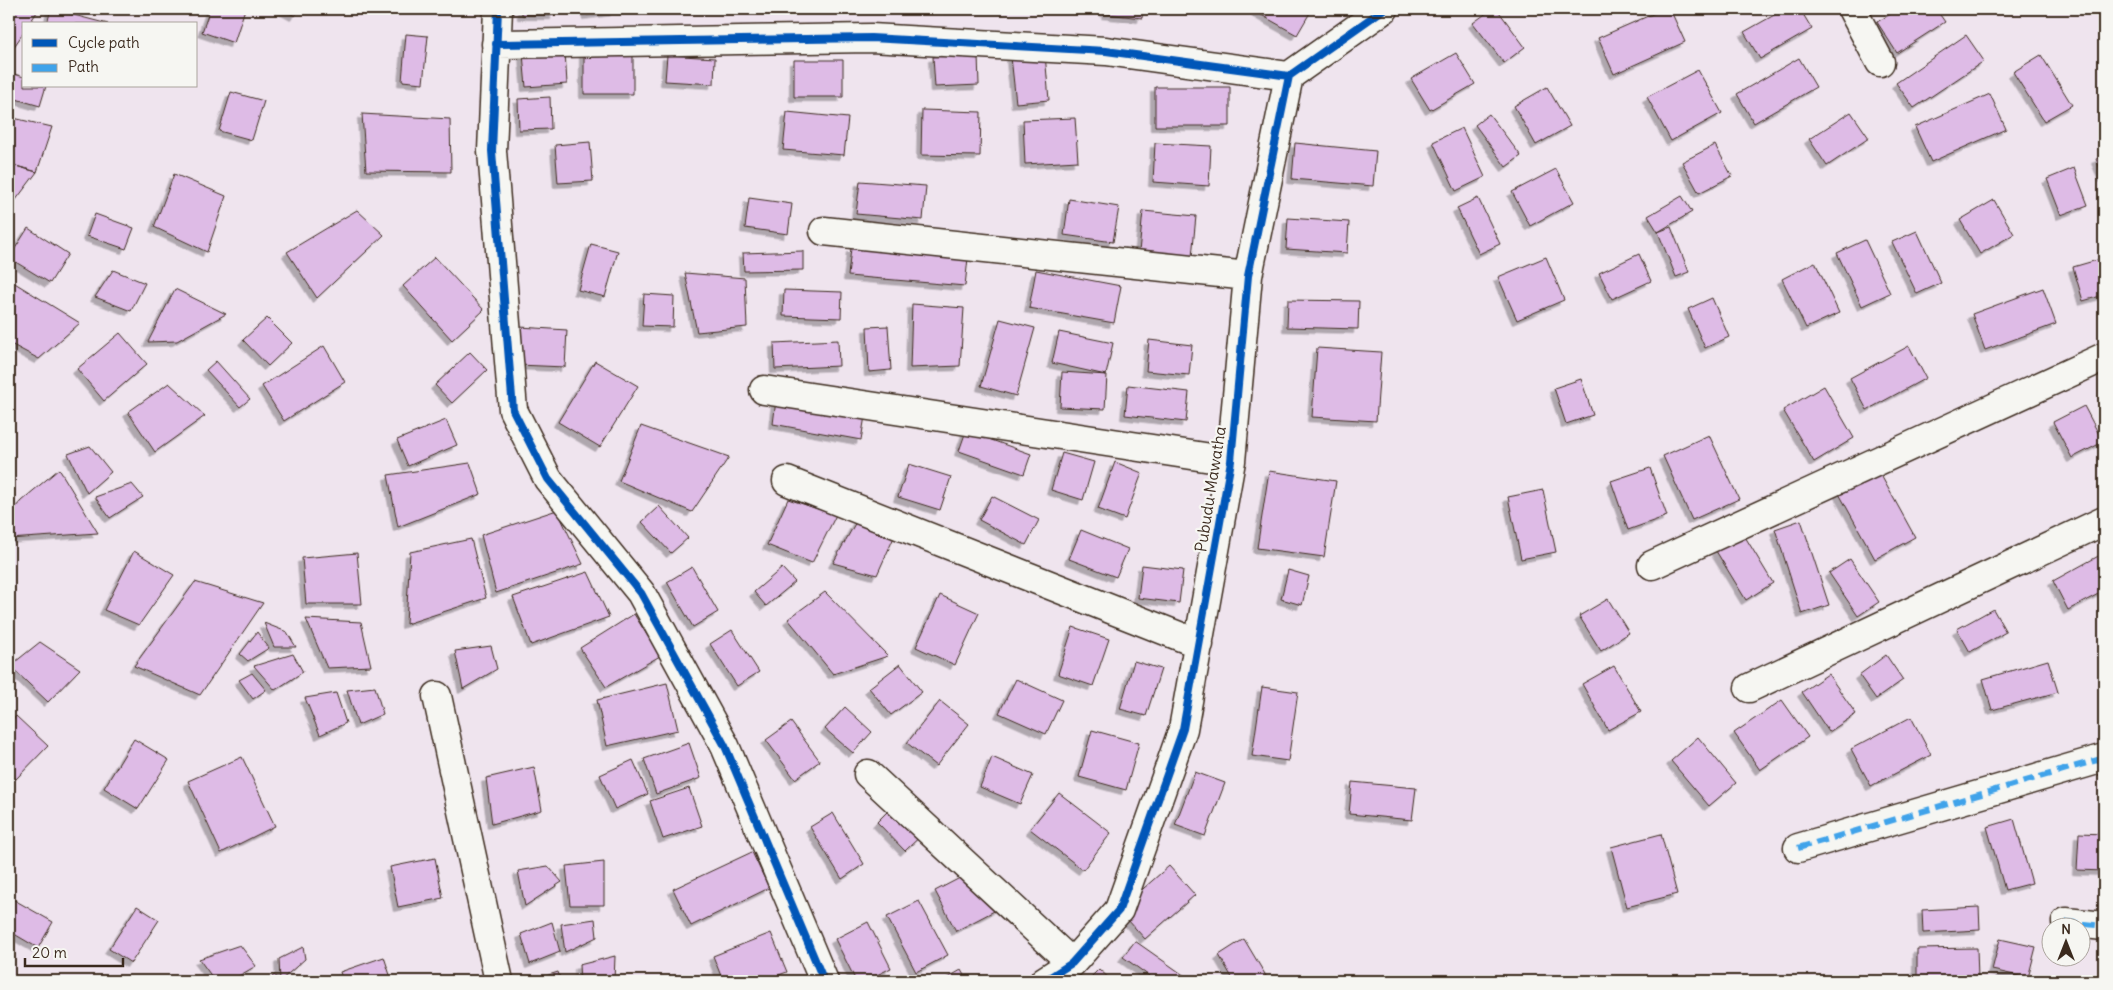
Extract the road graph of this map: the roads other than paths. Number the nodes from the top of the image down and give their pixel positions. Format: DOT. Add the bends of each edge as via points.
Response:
graph roads {
  1 [pos="498,9"];
  2 [pos="1384,9"];
  3 [pos="1852,9"];
  4 [pos="496,44"];
  5 [pos="1880,62"];
  6 [pos="1289,76"];
  7 [pos="824,231"];
  8 [pos="1248,276"];
  9 [pos="2104,357"];
  10 [pos="764,390"];
  11 [pos="1231,461"];
  12 [pos="787,481"];
  13 [pos="2104,521"];
  14 [pos="1652,564"];
  15 [pos="1199,644"];
  16 [pos="1749,688"];
  17 [pos="437,696"];
  18 [pos="2104,758"];
  19 [pos="868,774"];
  20 [pos="1798,848"];
  21 [pos="2090,925"];
  22 [pos="2104,926"];
  23 [pos="1072,963"];
  24 [pos="499,981"];
  25 [pos="824,981"];
  26 [pos="1044,981"];
  1 -- 4 [label="street"];
  2 -- 6 [label="street"];
  3 -- 5 [label="street"];
  4 -- 6 [label="street" via="871,38 1106,50"];
  4 -- 25 [label="street" via="492,150 513,410 548,479 641,593 683,670 724,746"];
  6 -- 8 [label="street, Pubudu Mawatha"];
  7 -- 8 [label="street"];
  8 -- 11 [label="street, Pubudu Mawatha"];
  9 -- 14 [label="street"];
  10 -- 11 [label="street"];
  11 -- 15 [label="street, Pubudu Mawatha"];
  12 -- 15 [label="street"];
  13 -- 16 [label="street"];
  15 -- 23 [label="street, Pubudu Mawatha" via="1184,729 1119,910"];
  17 -- 24 [label="street"];
  18 -- 20 [label="street"];
  19 -- 23 [label="street"];
  21 -- 22 [label="street"];
  23 -- 26 [label="street, Pubudu Mawatha"];
}
